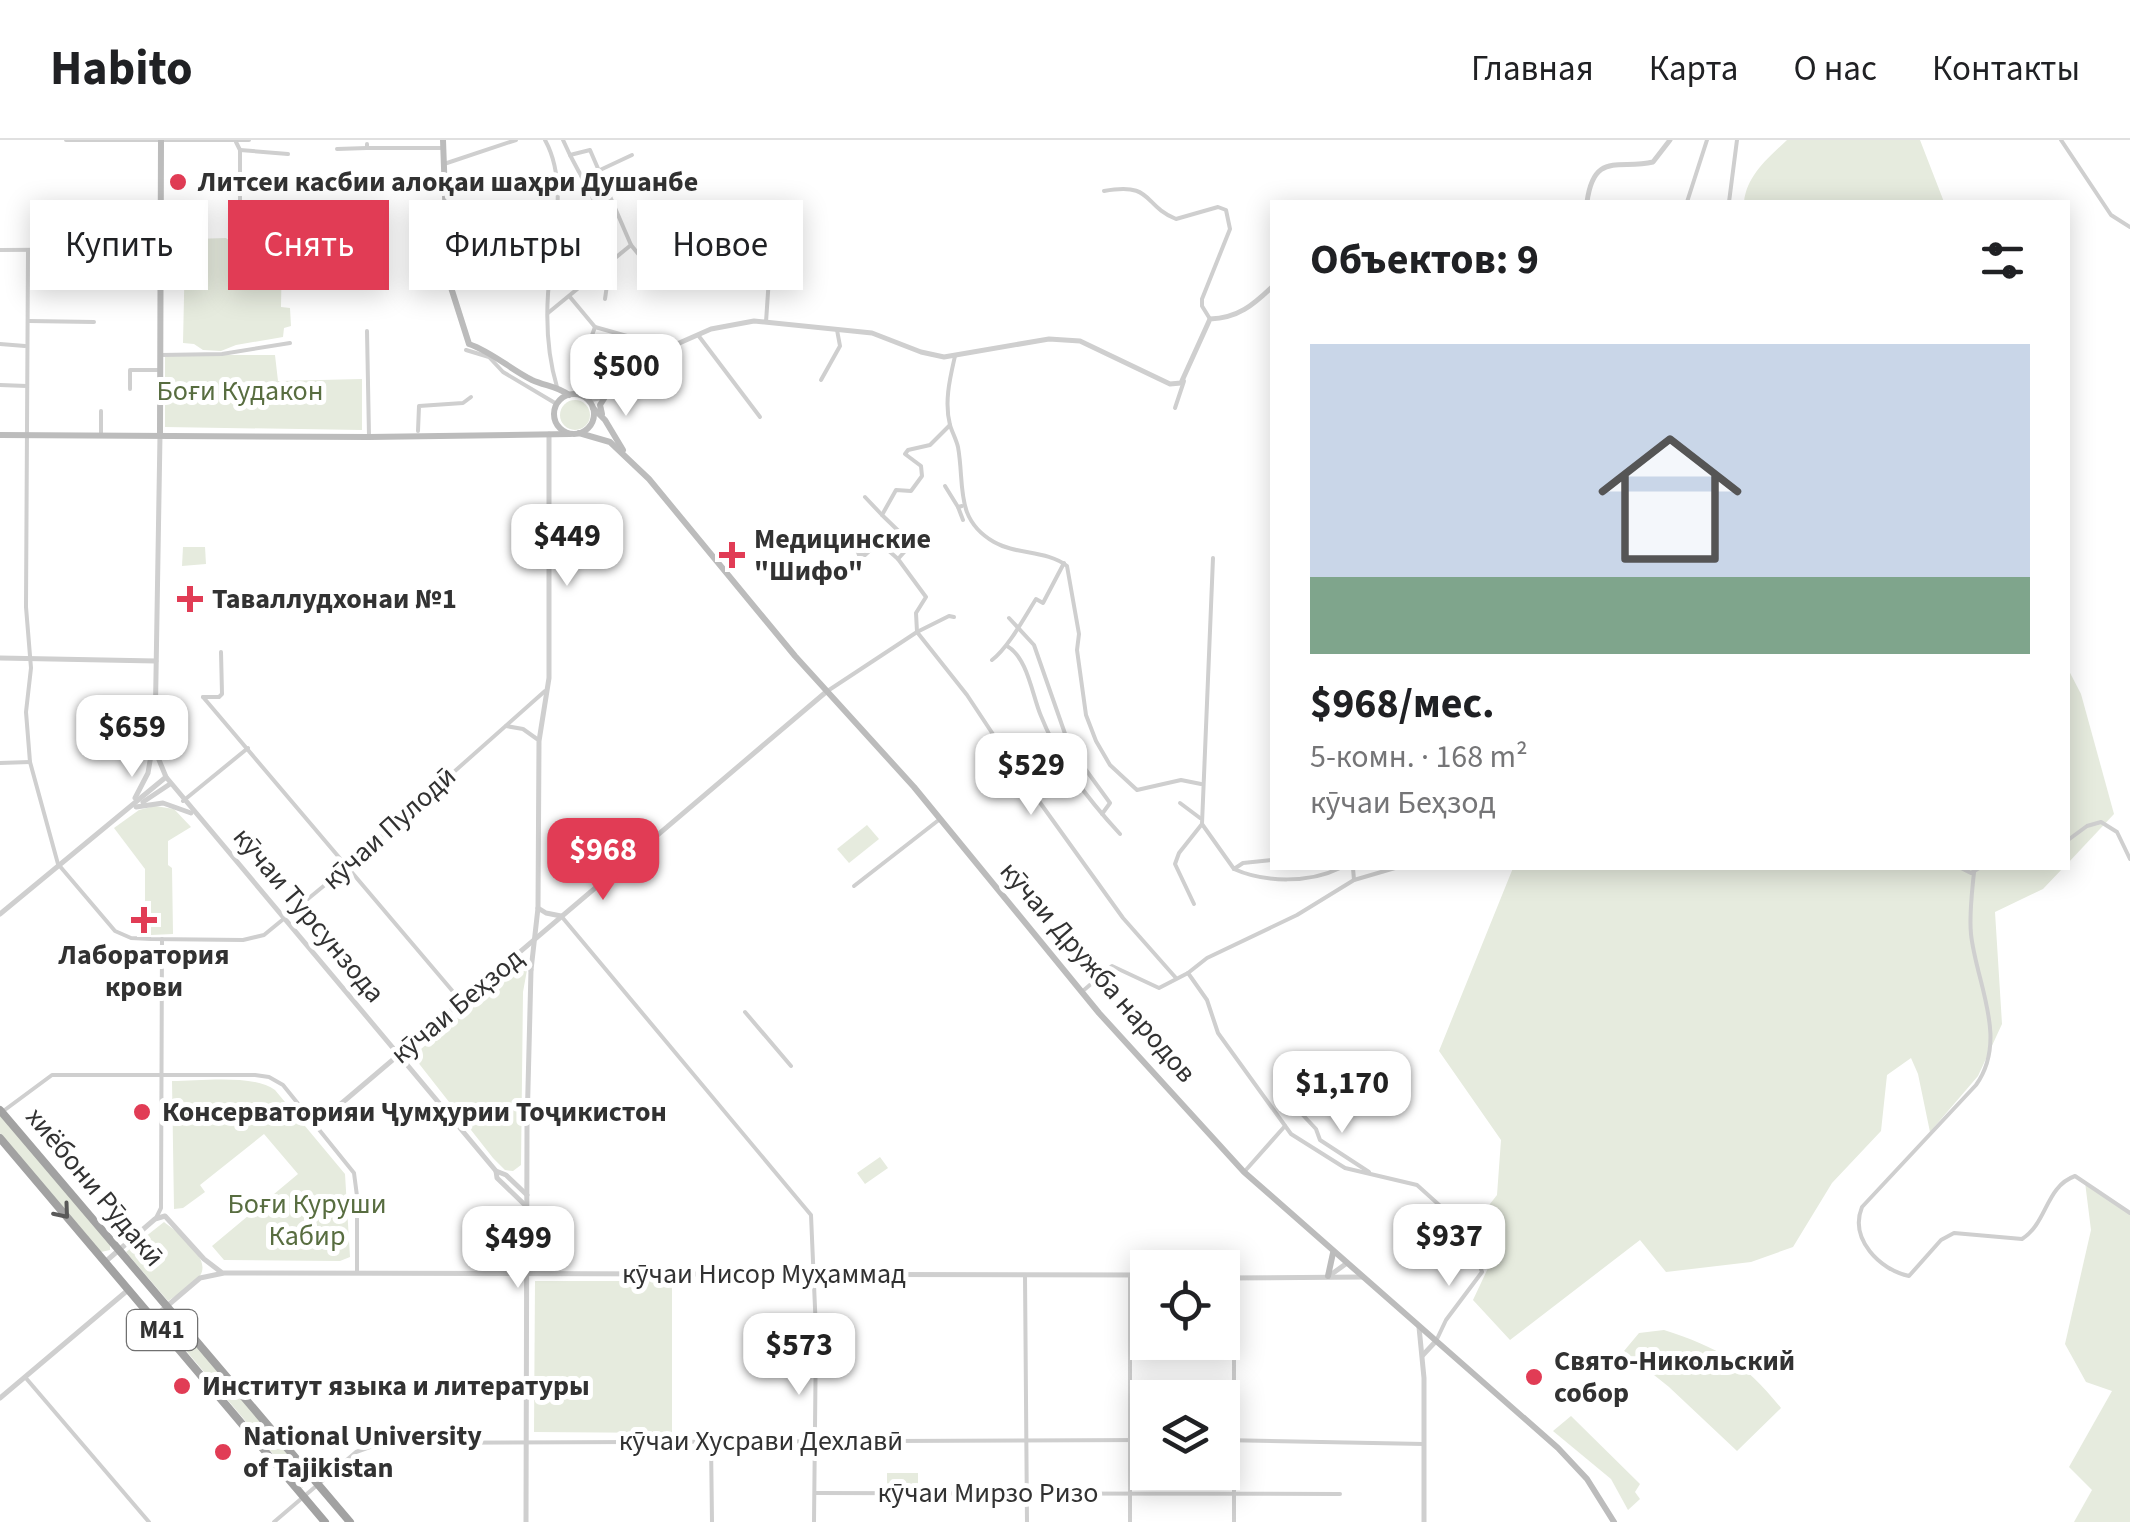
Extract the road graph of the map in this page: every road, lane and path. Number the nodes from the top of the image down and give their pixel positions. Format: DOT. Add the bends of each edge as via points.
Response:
graph roads {
  1 [pos="66,140"];
  2 [pos="77,140"];
  3 [pos="161,140"];
  4 [pos="249,140"];
  5 [pos="516,140"];
  6 [pos="545,140"];
  7 [pos="563,140"];
  8 [pos="1670,140"];
  9 [pos="1707,140"];
  10 [pos="1737,140"];
  11 [pos="2062,140"];
  12 [pos="212,141"];
  13 [pos="236,142"];
  14 [pos="443,144"];
  15 [pos="337,149"];
  16 [pos="240,150"];
  17 [pos="288,154"];
  18 [pos="632,154"];
  19 [pos="570,155"];
  20 [pos="443,164"];
  21 [pos="600,170"];
  22 [pos="1104,191"];
  23 [pos="608,198"];
  24 [pos="160,200"];
  25 [pos="240,200"];
  26 [pos="556,200"];
  27 [pos="594,200"];
  28 [pos="604,200"];
  29 [pos="1588,200"];
  30 [pos="1687,200"];
  31 [pos="1729,200"];
  32 [pos="2130,227"];
  33 [pos="631,245"];
  34 [pos="0,250"];
  35 [pos="28,250"];
  36 [pos="637,252"];
  37 [pos="617,257"];
  38 [pos="1270,288"];
  39 [pos="160,290"];
  40 [pos="550,290"];
  41 [pos="578,290"];
  42 [pos="606,290"];
  43 [pos="768,290"];
  44 [pos="570,297"];
  45 [pos="604,299"];
  46 [pos="548,313"];
  47 [pos="1210,319"];
  48 [pos="28,321"];
  49 [pos="94,322"];
  50 [pos="766,322"];
  51 [pos="595,326"];
  52 [pos="836,329"];
  53 [pos="367,331"];
  54 [pos="698,335"];
  55 [pos="290,343"];
  56 [pos="0,344"];
  57 [pos="594,345"];
  58 [pos="28,346"];
  59 [pos="466,350"];
  60 [pos="160,355"];
  61 [pos="955,356"];
  62 [pos="655,358"];
  63 [pos="160,370"];
  64 [pos="821,380"];
  65 [pos="1184,382"];
  66 [pos="544,384"];
  67 [pos="0,385"];
  68 [pos="28,386"];
  69 [pos="557,388"];
  70 [pos="130,390"];
  71 [pos="569,395"];
  72 [pos="471,396"];
  73 [pos="605,398"];
  74 [pos="591,404"];
  75 [pos="556,405"];
  76 [pos="1175,408"];
  77 [pos="101,411"];
  78 [pos="760,417"];
  79 [pos="555,418"];
  80 [pos="605,420"];
  81 [pos="950,425"];
  82 [pos="418,431"];
  83 [pos="101,433"];
  84 [pos="580,433"];
  85 [pos="0,434"];
  86 [pos="27,434"];
  87 [pos="550,434"];
  88 [pos="570,434"];
  89 [pos="160,435"];
  90 [pos="370,437"];
  91 [pos="627,456"];
  92 [pos="945,486"];
  93 [pos="865,496"];
  94 [pos="960,506"];
  95 [pos="882,515"];
  96 [pos="963,520"];
  97 [pos="851,533"];
  98 [pos="1213,558"];
  99 [pos="898,559"];
  100 [pos="1064,563"];
  101 [pos="954,617"];
  102 [pos="1009,618"];
  103 [pos="1016,626"];
  104 [pos="917,632"];
  105 [pos="1007,646"];
  106 [pos="222,652"];
  107 [pos="0,658"];
  108 [pos="30,658"];
  109 [pos="992,660"];
  110 [pos="156,661"];
  111 [pos="545,691"];
  112 [pos="826,692"];
  113 [pos="506,726"];
  114 [pos="155,735"];
  115 [pos="539,741"];
  116 [pos="248,748"];
  117 [pos="30,762"];
  118 [pos="1031,762"];
  119 [pos="0,763"];
  120 [pos="1018,772"];
  121 [pos="168,780"];
  122 [pos="1201,784"];
  123 [pos="183,801"];
  124 [pos="1180,803"];
  125 [pos="134,804"];
  126 [pos="1102,814"];
  127 [pos="195,815"];
  128 [pos="940,819"];
  129 [pos="1202,821"];
  130 [pos="1120,834"];
  131 [pos="2070,838"];
  132 [pos="2130,859"];
  133 [pos="1270,860"];
  134 [pos="58,864"];
  135 [pos="348,866"];
  136 [pos="1234,869"];
  137 [pos="1335,870"];
  138 [pos="1353,870"];
  139 [pos="1388,870"];
  140 [pos="1964,870"];
  141 [pos="1977,870"];
  142 [pos="1974,872"];
  143 [pos="1354,880"];
  144 [pos="854,886"];
  145 [pos="1194,904"];
  146 [pos="538,908"];
  147 [pos="0,914"];
  148 [pos="561,916"];
  149 [pos="283,919"];
  150 [pos="162,939"];
  151 [pos="536,939"];
  152 [pos="508,962"];
  153 [pos="531,970"];
  154 [pos="1188,974"];
  155 [pos="1176,978"];
  156 [pos="1081,992"];
  157 [pos="462,1000"];
  158 [pos="745,1012"];
  159 [pos="398,1055"];
  160 [pos="791,1066"];
  161 [pos="161,1074"];
  162 [pos="1,1111"];
  163 [pos="1301,1112"];
  164 [pos="316,1125"];
  165 [pos="1285,1126"];
  166 [pos="0,1138"];
  167 [pos="527,1166"];
  168 [pos="496,1171"];
  169 [pos="1244,1172"];
  170 [pos="1373,1174"];
  171 [pos="506,1175"];
  172 [pos="526,1195"];
  173 [pos="526,1206"];
  174 [pos="161,1208"];
  175 [pos="2130,1213"];
  176 [pos="168,1217"];
  177 [pos="155,1219"];
  178 [pos="119,1250"];
  179 [pos="1333,1252"];
  180 [pos="204,1258"];
  181 [pos="105,1262"];
  182 [pos="1347,1263"];
  183 [pos="224,1272"];
  184 [pos="358,1273"];
  185 [pos="526,1274"];
  186 [pos="1025,1274"];
  187 [pos="814,1275"];
  188 [pos="1130,1275"];
  189 [pos="1328,1276"];
  190 [pos="1363,1277"];
  191 [pos="200,1278"];
  192 [pos="1240,1279"];
  193 [pos="1318,1280"];
  194 [pos="128,1290"];
  195 [pos="167,1306"];
  196 [pos="153,1318"];
  197 [pos="1419,1328"];
  198 [pos="1436,1341"];
  199 [pos="1423,1355"];
  200 [pos="25,1377"];
  201 [pos="0,1398"];
  202 [pos="1026,1439"];
  203 [pos="815,1440"];
  204 [pos="1130,1440"];
  205 [pos="1240,1440"];
  206 [pos="711,1441"];
  207 [pos="526,1443"];
  208 [pos="1424,1444"];
  209 [pos="318,1485"];
  210 [pos="1130,1490"];
  211 [pos="1234,1490"];
  212 [pos="1026,1493"];
  213 [pos="815,1494"];
  214 [pos="1130,1494"];
  215 [pos="1234,1494"];
  216 [pos="1340,1494"];
  217 [pos="304,1498"];
  218 [pos="149,1522"];
  219 [pos="274,1522"];
  220 [pos="325,1522"];
  221 [pos="350,1522"];
  222 [pos="526,1522"];
  223 [pos="712,1522"];
  224 [pos="814,1522"];
  225 [pos="1027,1522"];
  226 [pos="1130,1522"];
  227 [pos="1234,1522"];
  228 [pos="1424,1522"];
  229 [pos="1614,1522"];
  1 -- 2 [label="street"];
  2 -- 3 [label="street"];
  3 -- 12 [label="street"];
  3 -- 24 [label="main road"];
  4 -- 13 [label="street"];
  5 -- 20 [label="street"];
  6 -- 26 [label="street"];
  7 -- 19 [label="street"];
  8 -- 29 [label="street" via="1652,162 1602,169"];
  9 -- 30 [label="street"];
  10 -- 31 [label="street"];
  11 -- 32 [label="street" via="2112,215"];
  12 -- 13 [label="street"];
  13 -- 16 [label="street"];
  14 -- 15 [label="street"];
  14 -- 20 [label="main road"];
  16 -- 17 [label="street"];
  16 -- 25 [label="street"];
  18 -- 21 [label="street"];
  19 -- 21 [label="street" via="588,149"];
  19 -- 27 [label="street"];
  20 -- 66 [label="main road" via="448,278 469,344"];
  21 -- 23 [label="street"];
  22 -- 47 [label="street" via="1140,190 1176,219 1218,206 1226,210 1230,229 1202,299"];
  23 -- 28 [label="street"];
  23 -- 33 [label="street"];
  33 -- 36 [label="street"];
  33 -- 37 [label="street"];
  34 -- 35 [label="street"];
  35 -- 48 [label="street"];
  38 -- 47 [label="street" via="1248,310"];
  39 -- 60 [label="main road"];
  40 -- 46 [label="street"];
  41 -- 44 [label="street"];
  42 -- 45 [label="street"];
  43 -- 50 [label="street"];
  44 -- 46 [label="street"];
  44 -- 51 [label="street"];
  46 -- 69 [label="street"];
  47 -- 65 [label="street"];
  48 -- 49 [label="street"];
  48 -- 58 [label="street"];
  50 -- 52 [label="street"];
  50 -- 54 [label="street"];
  51 -- 57 [label="street"];
  51 -- 62 [label="street" via="634,338"];
  52 -- 61 [label="street"];
  52 -- 64 [label="street" via="840,346"];
  53 -- 90 [label="street"];
  54 -- 62 [label="street"];
  54 -- 78 [label="street"];
  55 -- 60 [label="street"];
  56 -- 58 [label="street"];
  58 -- 68 [label="street"];
  59 -- 75 [label="street" via="490,357"];
  60 -- 63 [label="main road"];
  61 -- 65 [label="street" via="1068,340 1170,384"];
  61 -- 81 [label="street"];
  62 -- 73 [label="street"];
  63 -- 70 [label="street" via="130,370"];
  63 -- 89 [label="main road"];
  65 -- 76 [label="street"];
  66 -- 69 [label="main road"];
  66 -- 75 [label="main road"];
  67 -- 68 [label="street"];
  68 -- 86 [label="street"];
  69 -- 71 [label="main road"];
  71 -- 74 [label="main road"];
  71 -- 75 [label="main road"];
  72 -- 82 [label="street" via="464,403 419,406"];
  73 -- 74 [label="street"];
  73 -- 80 [label="main road"];
  74 -- 80 [label="main road"];
  74 -- 84 [label="main road" via="592,423"];
  75 -- 79 [label="main road"];
  77 -- 83 [label="street"];
  79 -- 87 [label="main road"];
  79 -- 88 [label="main road"];
  80 -- 91 [label="main road"];
  81 -- 94 [label="street" via="958,448"];
  81 -- 95 [label="street" via="930,445 908,450 922,476 911,491 897,489"];
  83 -- 86 [label="main road"];
  83 -- 89 [label="main road"];
  84 -- 88 [label="main road"];
  84 -- 91 [label="main road" via="610,442"];
  85 -- 86 [label="main road"];
  86 -- 108 [label="street"];
  87 -- 88 [label="main road"];
  87 -- 90 [label="main road"];
  87 -- 111 [label="street"];
  89 -- 90 [label="main road"];
  89 -- 110 [label="street, кӯчаи Турсунзода"];
  91 -- 112 [label="main road, кӯчаи Дружба народов"];
  92 -- 94 [label="street"];
  93 -- 95 [label="street"];
  94 -- 96 [label="street"];
  94 -- 100 [label="street" via="994,542"];
  95 -- 99 [label="street" via="913,542"];
  97 -- 99 [label="street" via="858,555 875,546"];
  98 -- 122 [label="street"];
  99 -- 104 [label="street" via="926,597 916,613"];
  100 -- 103 [label="street" via="1044,603 1036,598"];
  100 -- 122 [label="street" via="1073,590 1086,715 1110,765 1137,790 1181,780"];
  101 -- 104 [label="street"];
  102 -- 103 [label="street"];
  103 -- 105 [label="street"];
  103 -- 126 [label="street" via="1034,645 1073,755 1110,803"];
  104 -- 112 [label="street"];
  104 -- 120 [label="street"];
  105 -- 109 [label="street"];
  105 -- 126 [label="street" via="1022,662 1060,758"];
  106 -- 116 [label="street" via="222,694 203,697"];
  107 -- 108 [label="street"];
  108 -- 110 [label="street"];
  108 -- 117 [label="street"];
  110 -- 114 [label="street, кӯчаи Турсунзода"];
  111 -- 113 [label="street, кӯчаи Пулодӣ"];
  111 -- 115 [label="street"];
  112 -- 128 [label="main road, кӯчаи Дружба народов"];
  112 -- 148 [label="street, кӯчаи Беҳзод"];
  113 -- 115 [label="street"];
  113 -- 135 [label="street, кӯчаи Пулодӣ"];
  114 -- 121 [label="street, кӯчаи Турсунзода"];
  114 -- 125 [label="street"];
  115 -- 146 [label="street"];
  116 -- 123 [label="street"];
  116 -- 135 [label="street"];
  117 -- 119 [label="street"];
  117 -- 134 [label="street"];
  118 -- 120 [label="street"];
  120 -- 155 [label="street" via="1123,918"];
  121 -- 123 [label="street, кӯчаи Турсунзода"];
  121 -- 125 [label="street"];
  122 -- 129 [label="street"];
  123 -- 127 [label="street, кӯчаи Турсунзода"];
  124 -- 129 [label="street"];
  125 -- 127 [label="street" via="164,803"];
  125 -- 134 [label="street"];
  126 -- 130 [label="street"];
  127 -- 149 [label="street, кӯчаи Турсунзода"];
  128 -- 144 [label="street"];
  128 -- 156 [label="main road, кӯчаи Дружба народов"];
  129 -- 136 [label="street"];
  129 -- 145 [label="street" via="1175,864"];
  131 -- 132 [label="street" via="2101,822 2117,832"];
  133 -- 136 [label="street"];
  134 -- 147 [label="street"];
  134 -- 150 [label="street, кӯчаи Пулодӣ" via="115,931"];
  135 -- 149 [label="street, кӯчаи Пулодӣ"];
  135 -- 157 [label="street"];
  136 -- 137 [label="street" via="1290,878"];
  138 -- 143 [label="street"];
  139 -- 143 [label="street"];
  140 -- 142 [label="street"];
  141 -- 142 [label="street"];
  142 -- 175 [label="street" via="1972,937 1990,1017 1984,1070 1862,1207 1862,1240 1910,1276 1947,1235 2022,1239 2035,1229 2056,1188 2074,1176"];
  143 -- 154 [label="street"];
  146 -- 148 [label="street"];
  146 -- 151 [label="street"];
  148 -- 151 [label="street, кӯчаи Беҳзод"];
  148 -- 187 [label="street" via="810,1215"];
  149 -- 150 [label="street, кӯчаи Пулодӣ" via="252,940"];
  149 -- 159 [label="street, кӯчаи Турсунзода"];
  150 -- 161 [label="street"];
  151 -- 152 [label="street, кӯчаи Беҳзод"];
  151 -- 153 [label="street"];
  152 -- 153 [label="street"];
  152 -- 157 [label="street, кӯчаи Беҳзод"];
  153 -- 167 [label="street"];
  154 -- 155 [label="street"];
  154 -- 165 [label="street" via="1218,1032"];
  155 -- 156 [label="street" via="1159,988 1112,966"];
  156 -- 169 [label="main road, кӯчаи Дружба народов"];
  157 -- 159 [label="street, кӯчаи Беҳзод"];
  158 -- 160 [label="street"];
  159 -- 164 [label="street, кӯчаи Беҳзод"];
  159 -- 168 [label="street, кӯчаи Турсунзода"];
  161 -- 162 [label="street" via="52,1074"];
  161 -- 164 [label="street" via="267,1076"];
  161 -- 174 [label="street"];
  162 -- 178 [label="highway, хиёбони Рӯдакӣ / M41"];
  163 -- 170 [label="street" via="1320,1140"];
  164 -- 184 [label="street" via="355,1178"];
  165 -- 169 [label="street"];
  165 -- 170 [label="street" via="1344,1168"];
  166 -- 181 [label="highway, M41, one-way"];
  167 -- 171 [label="street"];
  167 -- 172 [label="street"];
  168 -- 171 [label="street, кӯчаи Турсунзода"];
  168 -- 173 [label="street, кӯчаи Турсунзода"];
  169 -- 179 [label="main road, кӯчаи Дружба народов"];
  170 -- 198 [label="street" via="1414,1183 1448,1210 1468,1231 1483,1268"];
  171 -- 172 [label="street, кӯчаи Турсунзода"];
  172 -- 173 [label="street"];
  173 -- 185 [label="street"];
  174 -- 176 [label="street"];
  174 -- 177 [label="street"];
  176 -- 177 [label="street"];
  176 -- 180 [label="street"];
  177 -- 178 [label="street"];
  178 -- 181 [label="street"];
  178 -- 195 [label="highway, хиёбони Рӯдакӣ / M41"];
  179 -- 182 [label="main road, кӯчаи Дружба народов"];
  179 -- 189 [label="main road"];
  180 -- 183 [label="street"];
  180 -- 191 [label="street"];
  181 -- 194 [label="highway, M41"];
  182 -- 189 [label="street"];
  182 -- 190 [label="main road, кӯчаи Дружба народов"];
  183 -- 184 [label="street, кӯчаи Нисор Муҳаммад"];
  183 -- 191 [label="street, кӯчаи Нисор Муҳаммад"];
  184 -- 185 [label="street, кӯчаи Нисор Муҳаммад"];
  185 -- 187 [label="street, кӯчаи Нисор Муҳаммад"];
  185 -- 207 [label="street"];
  186 -- 187 [label="street, кӯчаи Нисор Муҳаммад"];
  186 -- 188 [label="street, кӯчаи Нисор Муҳаммад"];
  186 -- 202 [label="street"];
  187 -- 203 [label="street"];
  189 -- 193 [label="street"];
  190 -- 193 [label="street"];
  190 -- 197 [label="main road, кӯчаи Дружба народов"];
  191 -- 195 [label="street, кӯчаи Нисор Муҳаммад"];
  192 -- 193 [label="street"];
  194 -- 196 [label="highway, M41"];
  194 -- 200 [label="street"];
  195 -- 196 [label="street, кӯчаи Нисор Муҳаммад"];
  195 -- 209 [label="highway, хиёбони Рӯдакӣ / M41"];
  196 -- 217 [label="highway, M41"];
  197 -- 198 [label="main road, кӯчаи Дружба народов"];
  197 -- 199 [label="street"];
  198 -- 199 [label="street"];
  198 -- 229 [label="main road, кӯчаи Дружба народов" via="1558,1448"];
  199 -- 208 [label="street"];
  200 -- 201 [label="street"];
  200 -- 218 [label="street"];
  202 -- 203 [label="street, кӯчаи Хусрави Дехлавӣ"];
  202 -- 204 [label="street, кӯчаи Хусрави Дехлавӣ"];
  202 -- 212 [label="street"];
  203 -- 206 [label="street, кӯчаи Хусрави Дехлавӣ"];
  203 -- 213 [label="street"];
  205 -- 208 [label="street"];
  206 -- 207 [label="street, кӯчаи Хусрави Дехлавӣ"];
  206 -- 223 [label="street"];
  207 -- 209 [label="street, кӯчаи Хусрави Дехлавӣ" via="374,1444"];
  207 -- 222 [label="street"];
  208 -- 228 [label="street"];
  209 -- 217 [label="street"];
  209 -- 221 [label="highway, хиёбони Рӯдакӣ / M41"];
  210 -- 214 [label="street"];
  211 -- 215 [label="street"];
  212 -- 213 [label="street, кӯчаи Мирзо Ризо"];
  212 -- 214 [label="street, кӯчаи Мирзо Ризо"];
  212 -- 225 [label="street"];
  213 -- 224 [label="street"];
  214 -- 215 [label="street, кӯчаи Мирзо Ризо"];
  214 -- 226 [label="street"];
  215 -- 216 [label="street, кӯчаи Мирзо Ризо"];
  215 -- 227 [label="street"];
  217 -- 219 [label="street"];
  217 -- 220 [label="highway, M41"];
}
